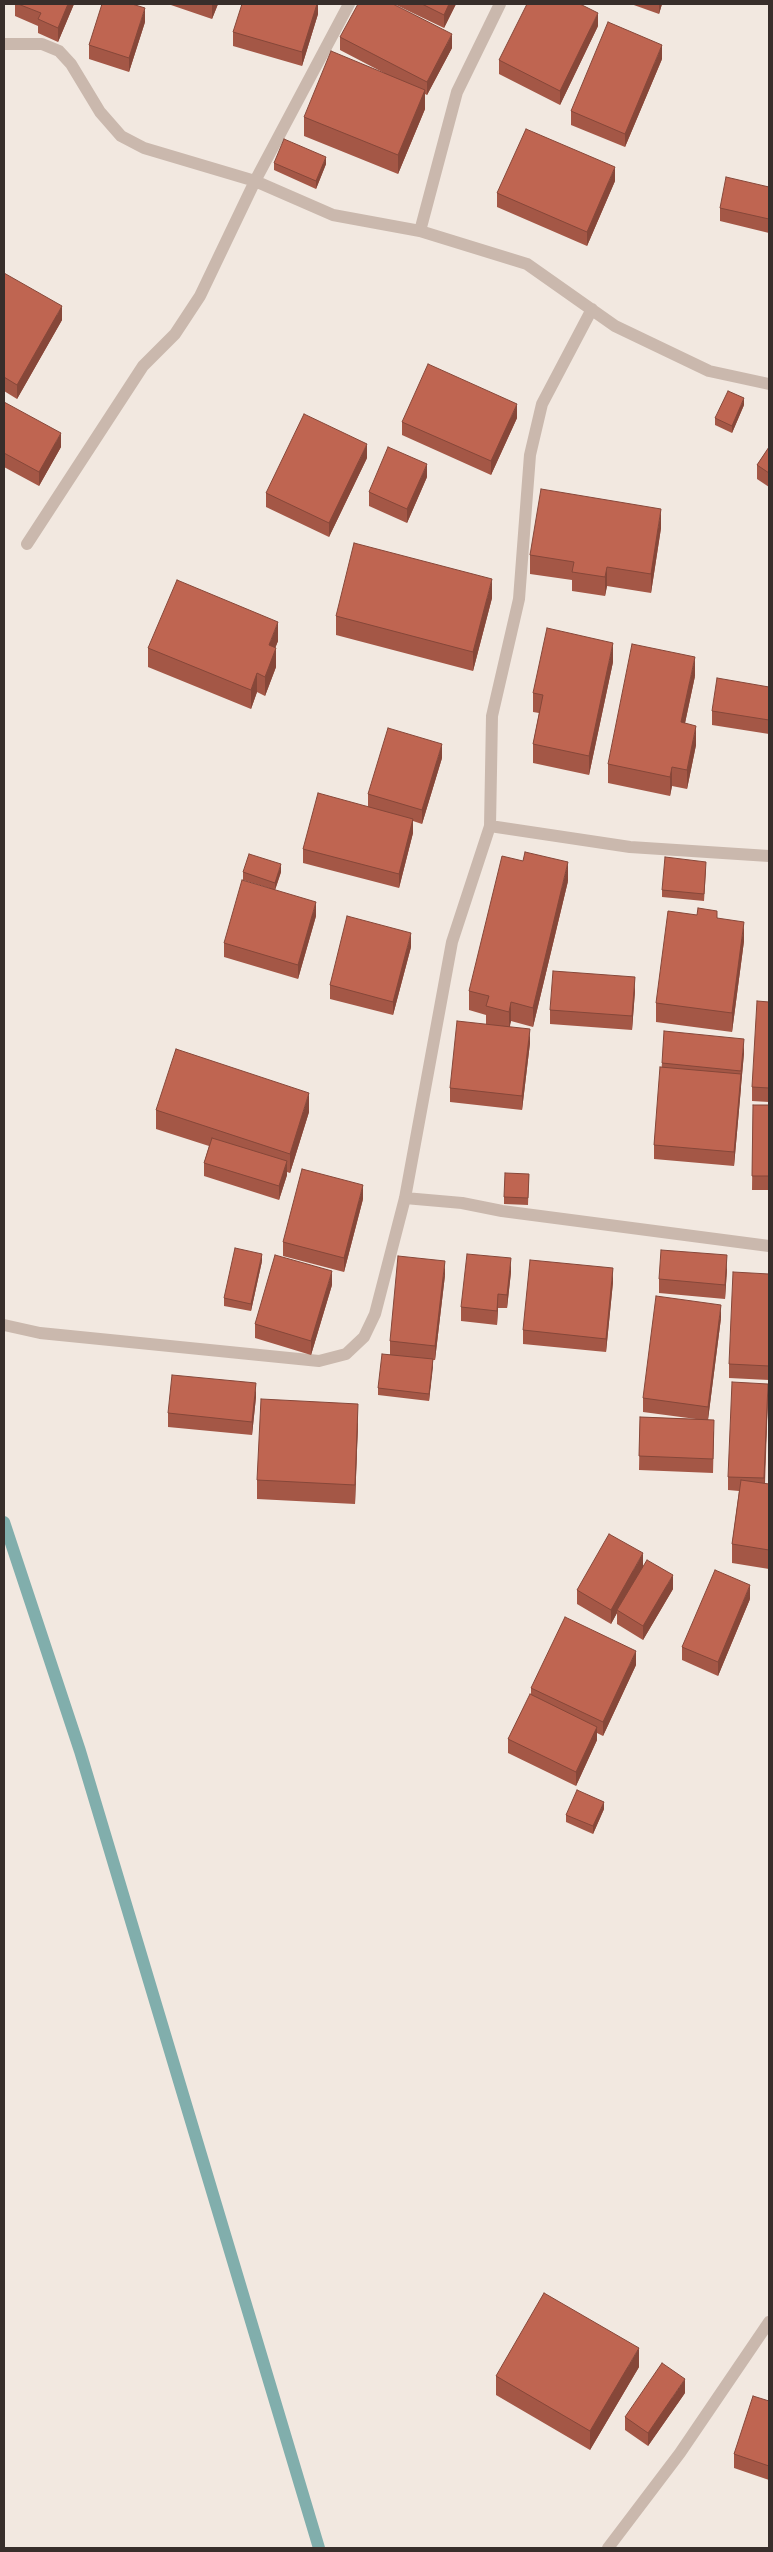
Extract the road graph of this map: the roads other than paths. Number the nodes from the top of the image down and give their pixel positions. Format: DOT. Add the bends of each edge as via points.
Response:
graph roads {
  1 [pos="349,4"];
  2 [pos="500,4"];
  3 [pos="4,44"];
  4 [pos="256,181"];
  5 [pos="420,231"];
  6 [pos="592,310"];
  7 [pos="769,384"];
  8 [pos="27,544"];
  9 [pos="490,826"];
  10 [pos="769,856"];
  11 [pos="405,1198"];
  12 [pos="769,1246"];
  13 [pos="4,1325"];
  14 [pos="769,2322"];
  15 [pos="608,2548"];
  1 -- 4 [label="street"];
  2 -- 5 [label="street" via="458,92"];
  3 -- 4 [label="street" via="42,44 59,51 71,64 100,112 121,136 136,144"];
  4 -- 5 [label="street" via="333,215"];
  4 -- 8 [label="street" via="200,296 175,334 143,366"];
  5 -- 6 [label="street" via="528,264"];
  6 -- 7 [label="street" via="615,326 709,371"];
  6 -- 9 [label="street" via="542,404 530,455 519,599 492,716"];
  9 -- 10 [label="street" via="630,847"];
  9 -- 11 [label="street" via="452,942"];
  11 -- 12 [label="street"];
  11 -- 13 [label="street" via="376,1314 364,1337 346,1354 319,1361 40,1333"];
  14 -- 15 [label="street" via="680,2453"];
}
